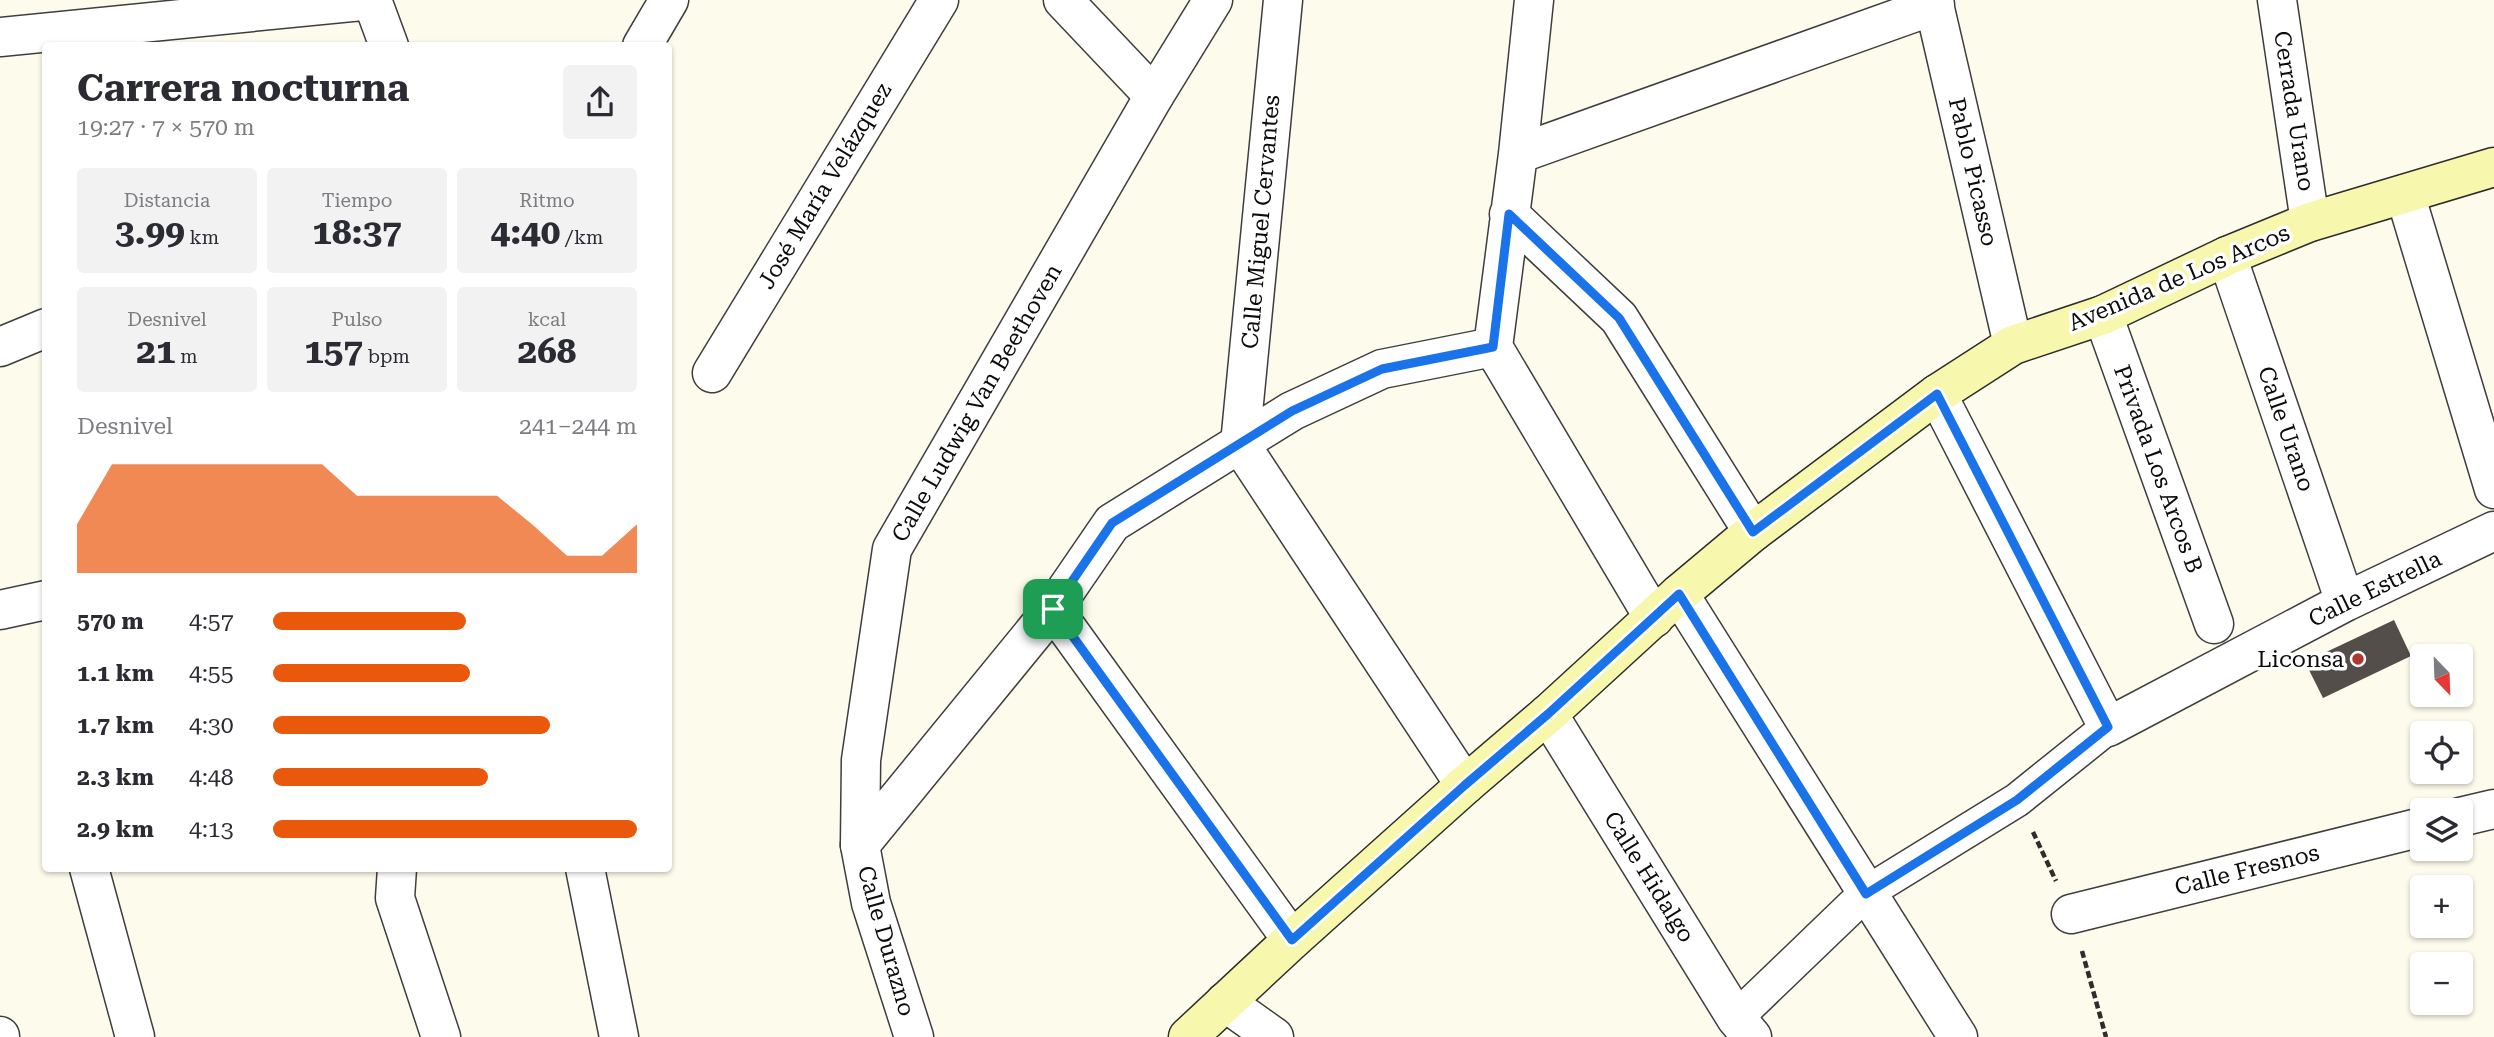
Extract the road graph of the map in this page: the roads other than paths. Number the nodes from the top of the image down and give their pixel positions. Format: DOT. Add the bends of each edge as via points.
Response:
graph roads {
  1 [pos="372,0"];
  2 [pos="669,0"];
  3 [pos="939,0"];
  4 [pos="1063,0"];
  5 [pos="1213,0"];
  6 [pos="1283,0"];
  7 [pos="1534,0"];
  8 [pos="2277,0"];
  9 [pos="1934,3"];
  10 [pos="97,14"];
  11 [pos="0,37"];
  12 [pos="388,42"];
  13 [pos="644,42"];
  14 [pos="1154,96"];
  15 [pos="1518,153"];
  16 [pos="2494,167"];
  17 [pos="2405,194"];
  18 [pos="1509,214"];
  19 [pos="2310,222"];
  20 [pos="2227,256"];
  21 [pos="2103,315"];
  22 [pos="42,330"];
  23 [pos="2013,345"];
  24 [pos="0,347"];
  25 [pos="1493,347"];
  26 [pos="712,373"];
  27 [pos="1937,394"];
  28 [pos="1240,444"];
  29 [pos="2494,489"];
  30 [pos="2494,531"];
  31 [pos="1753,532"];
  32 [pos="42,601"];
  33 [pos="2345,602"];
  34 [pos="1667,606"];
  35 [pos="1053,609"];
  36 [pos="0,610"];
  37 [pos="2214,624"];
  38 [pos="1548,714"];
  39 [pos="2108,727"];
  40 [pos="1465,785"];
  41 [pos="2494,809"];
  42 [pos="2473,814"];
  43 [pos="2410,830"];
  44 [pos="860,845"];
  45 [pos="90,872"];
  46 [pos="397,872"];
  47 [pos="586,872"];
  48 [pos="1866,894"];
  49 [pos="2071,914"];
  50 [pos="1292,940"];
  51 [pos="1226,1002"];
  52 [pos="1744,1028"];
  53 [pos="135,1037"];
  54 [pos="441,1037"];
  55 [pos="619,1037"];
  56 [pos="914,1037"];
  57 [pos="1188,1037"];
  58 [pos="1274,1037"];
  59 [pos="1958,1037"];
  1 -- 10 [label="street"];
  1 -- 12 [label="street"];
  2 -- 13 [label="street"];
  3 -- 26 [label="street, José María Velázquez"];
  4 -- 14 [label="street"];
  5 -- 14 [label="street, Calle Ludwig Van Beethoven"];
  6 -- 28 [label="street, Calle Miguel Cervantes"];
  7 -- 15 [label="street"];
  8 -- 19 [label="street, Cerrada Urano"];
  9 -- 15 [label="street"];
  9 -- 23 [label="street, Pablo Picasso"];
  10 -- 11 [label="street"];
  14 -- 44 [label="street, Calle Ludwig Van Beethoven" via="892,549 861,760"];
  15 -- 18 [label="street"];
  16 -- 17 [label="main road, Avenida de Los Arcos"];
  17 -- 19 [label="main road, Avenida de Los Arcos"];
  17 -- 29 [label="street"];
  18 -- 25 [label="street"];
  18 -- 31 [label="street" via="1619,318"];
  19 -- 20 [label="main road, Avenida de Los Arcos"];
  20 -- 21 [label="main road, Avenida de Los Arcos"];
  20 -- 33 [label="street, Calle Urano"];
  21 -- 23 [label="main road, Avenida de Los Arcos"];
  21 -- 37 [label="street, Privada Los Arcos B"];
  22 -- 24 [label="street"];
  23 -- 27 [label="main road, Avenida de Los Arcos"];
  25 -- 28 [label="street" via="1382,369 1292,411"];
  25 -- 34 [label="street"];
  27 -- 31 [label="main road, Avenida de Los Arcos"];
  27 -- 39 [label="street"];
  28 -- 35 [label="street" via="1112,523"];
  28 -- 40 [label="street"];
  30 -- 33 [label="street, Calle Estrella"];
  31 -- 34 [label="main road, Avenida de Los Arcos"];
  32 -- 36 [label="street"];
  33 -- 39 [label="street, Calle Estrella"];
  34 -- 38 [label="main road, Avenida de Los Arcos"];
  34 -- 48 [label="street"];
  35 -- 44 [label="street"];
  35 -- 50 [label="street"];
  38 -- 40 [label="main road, Avenida de Los Arcos"];
  38 -- 52 [label="street, Calle Hidalgo"];
  39 -- 48 [label="street" via="2017,800"];
  40 -- 50 [label="main road, Avenida de Los Arcos"];
  41 -- 42 [label="street"];
  43 -- 49 [label="street, Calle Fresnos"];
  44 -- 56 [label="street, Calle Durazno" via="871,903"];
  45 -- 53 [label="street"];
  46 -- 54 [label="street" via="395,898"];
  47 -- 55 [label="street"];
  48 -- 52 [label="street"];
  48 -- 59 [label="street"];
  50 -- 51 [label="main road, Avenida de Los Arcos"];
  51 -- 57 [label="main road, Avenida de Los Arcos"];
  51 -- 58 [label="street"];
}
